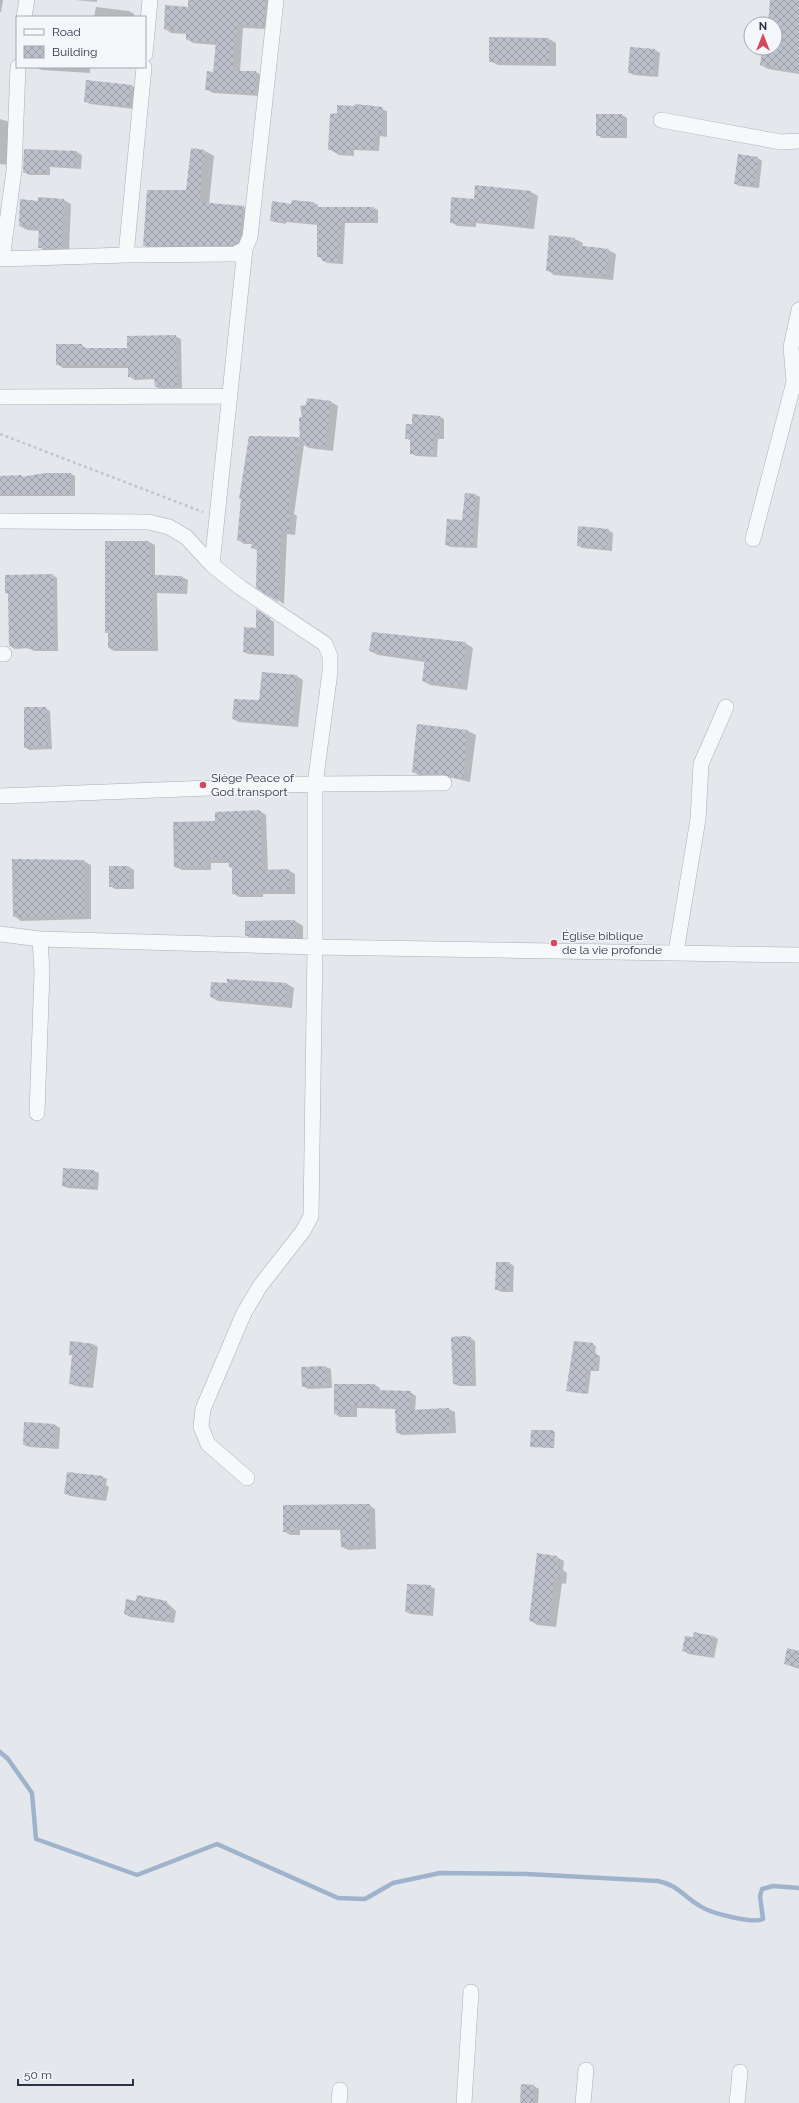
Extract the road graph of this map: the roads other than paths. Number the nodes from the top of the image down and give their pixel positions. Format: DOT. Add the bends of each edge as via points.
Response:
graph roads {
  1 [pos="27,0"];
  2 [pos="150,0"];
  3 [pos="276,0"];
  4 [pos="24,16"];
  5 [pos="146,43"];
  6 [pos="18,68"];
  7 [pos="144,68"];
  8 [pos="661,120"];
  9 [pos="799,141"];
  10 [pos="245,249"];
  11 [pos="126,254"];
  12 [pos="1,259"];
  13 [pos="799,310"];
  14 [pos="796,382"];
  15 [pos="230,396"];
  16 [pos="0,397"];
  17 [pos="0,521"];
  18 [pos="752,539"];
  19 [pos="212,565"];
  20 [pos="726,707"];
  21 [pos="444,783"];
  22 [pos="315,784"];
  23 [pos="0,796"];
  24 [pos="0,934"];
  25 [pos="40,939"];
  26 [pos="315,947"];
  27 [pos="676,952"];
  28 [pos="799,955"];
  29 [pos="37,1113"];
  30 [pos="248,1478"];
  31 [pos="471,1992"];
  32 [pos="586,2070"];
  33 [pos="740,2072"];
  34 [pos="464,2103"];
  35 [pos="583,2103"];
  36 [pos="737,2103"];
  1 -- 4 [label="street"];
  2 -- 5 [label="street"];
  3 -- 10 [label="street" via="250,237"];
  6 -- 12 [label="street" via="14,171"];
  7 -- 11 [label="street"];
  8 -- 9 [label="street" via="781,142"];
  10 -- 11 [label="street" via="235,254"];
  10 -- 15 [label="street"];
  11 -- 12 [label="street"];
  13 -- 14 [label="street" via="791,348"];
  14 -- 18 [label="street"];
  15 -- 16 [label="street"];
  15 -- 19 [label="street"];
  17 -- 19 [label="street" via="149,522 169,527 186,537"];
  19 -- 22 [label="street" via="241,588 325,644 330,656 330,672"];
  20 -- 27 [label="street" via="701,764 698,819"];
  21 -- 22 [label="street"];
  22 -- 23 [label="street"];
  22 -- 26 [label="street"];
  24 -- 25 [label="street"];
  25 -- 26 [label="street"];
  25 -- 29 [label="street" via="42,972"];
  26 -- 27 [label="street"];
  26 -- 30 [label="street" via="311,1216 303,1231 260,1286 244,1313 203,1408 201,1427 208,1444"];
  27 -- 28 [label="street"];
  31 -- 34 [label="street"];
  32 -- 35 [label="street"];
  33 -- 36 [label="street"];
}
